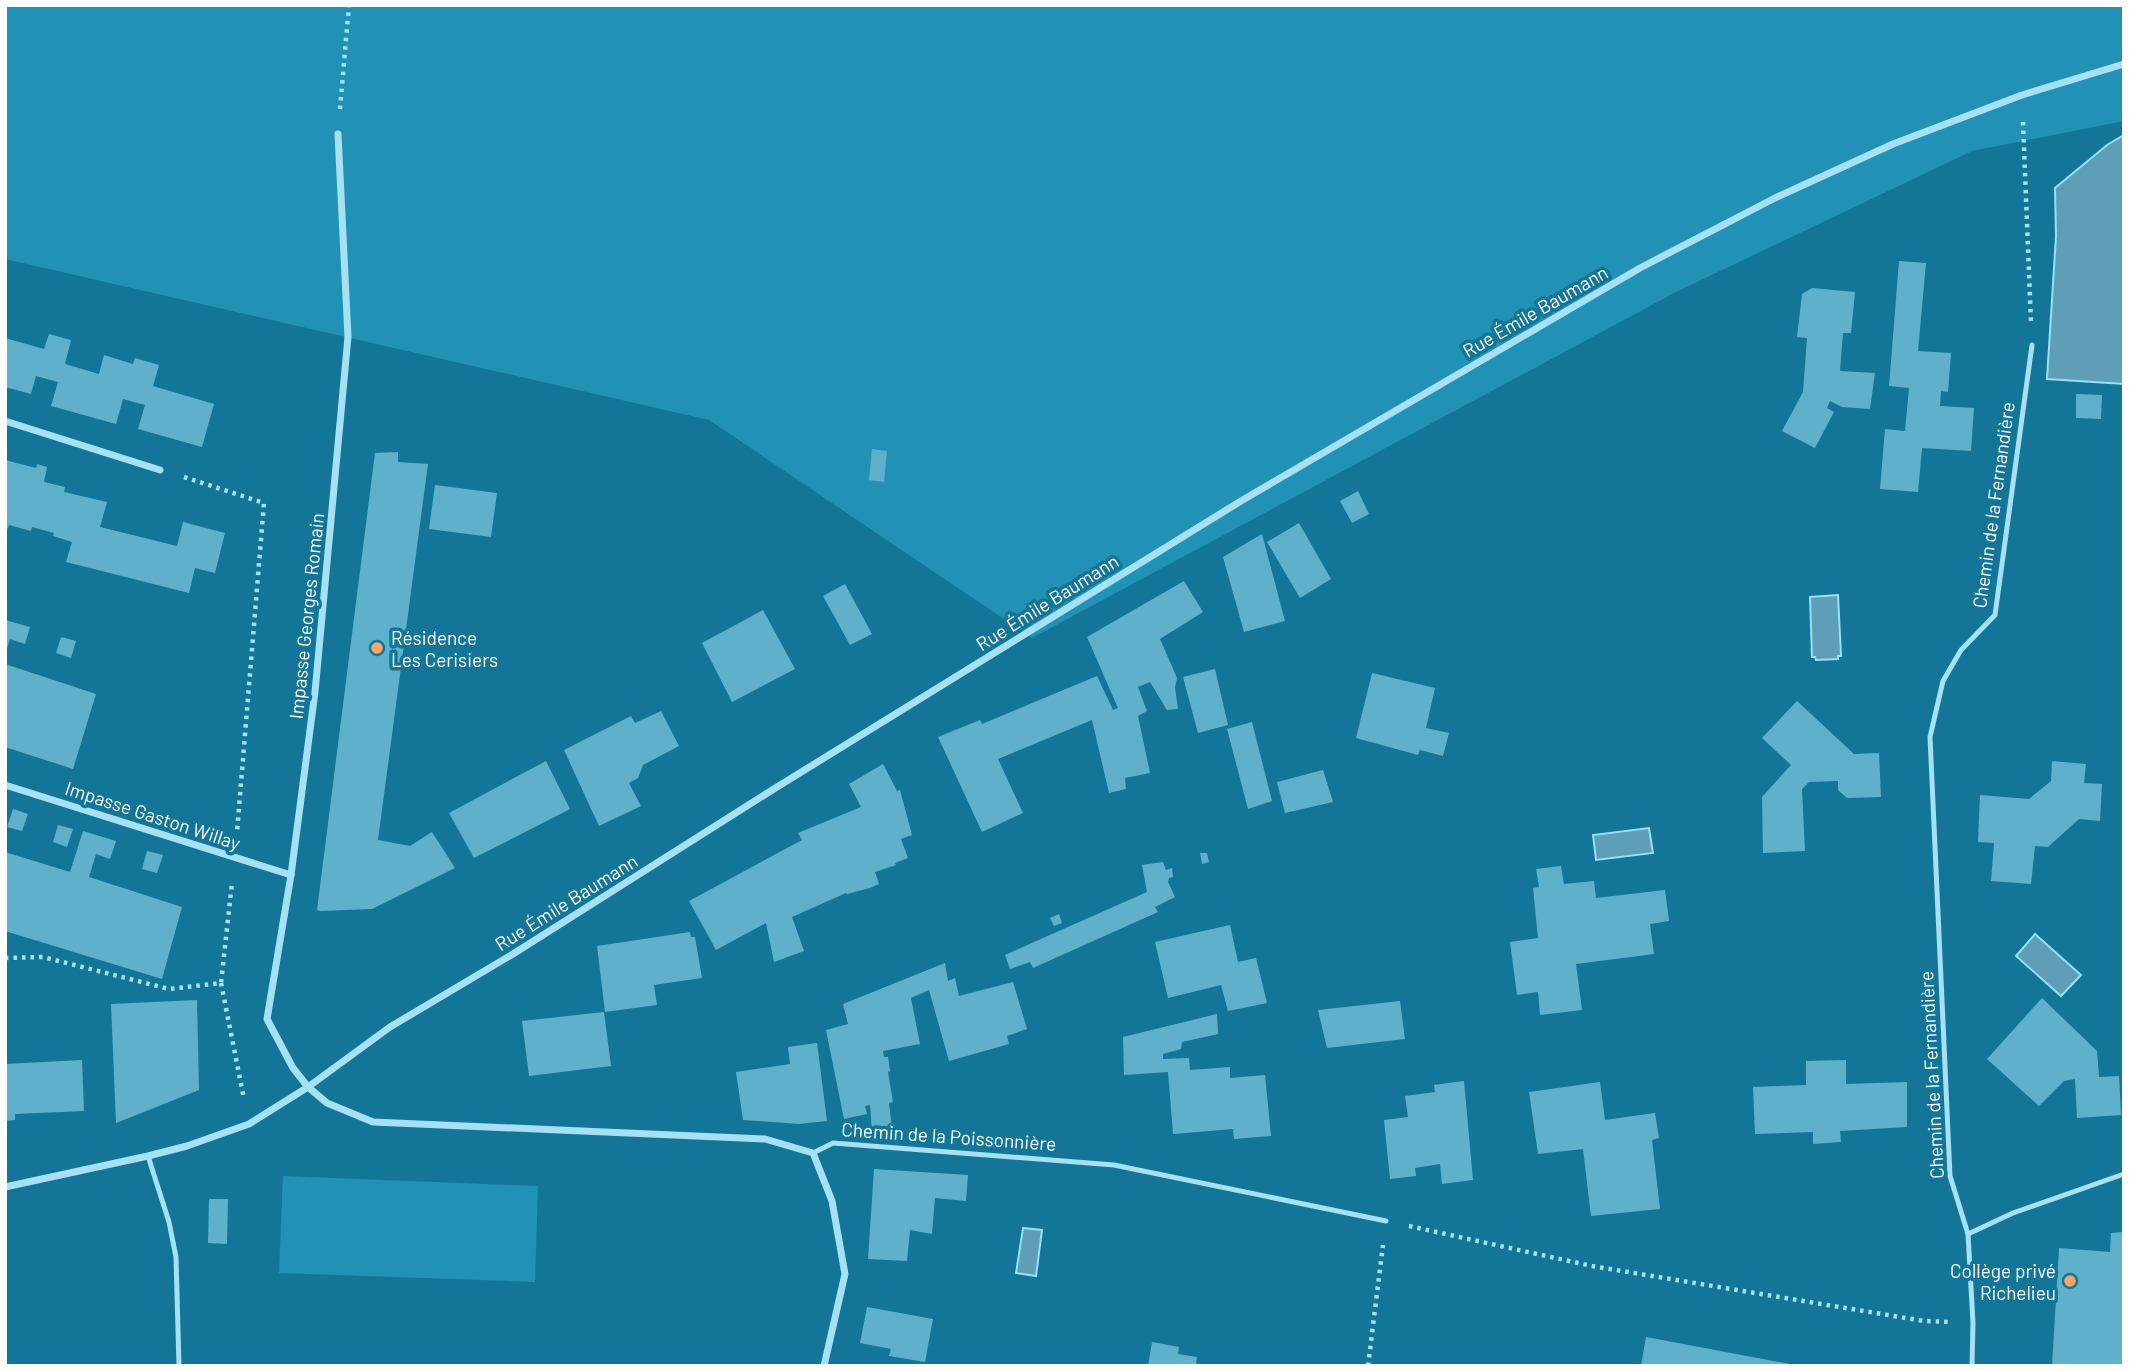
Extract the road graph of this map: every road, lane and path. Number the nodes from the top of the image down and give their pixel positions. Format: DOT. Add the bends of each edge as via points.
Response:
graph roads {
  1 [pos="349,5"];
  2 [pos="2124,64"];
  3 [pos="2022,95"];
  4 [pos="338,134"];
  5 [pos="2032,345"];
  6 [pos="5,421"];
  7 [pos="160,470"];
  8 [pos="5,785"];
  9 [pos="235,857"];
  10 [pos="291,875"];
  11 [pos="5,958"];
  12 [pos="221,983"];
  13 [pos="308,1087"];
  14 [pos="249,1124"];
  15 [pos="813,1153"];
  16 [pos="148,1156"];
  17 [pos="2124,1174"];
  18 [pos="5,1186"];
  19 [pos="1386,1221"];
  20 [pos="1968,1234"];
  21 [pos="1973,1323"];
  22 [pos="179,1366"];
  23 [pos="824,1366"];
  24 [pos="1368,1366"];
  25 [pos="1972,1366"];
  1 -- 4 [label="path"];
  2 -- 3 [label="street, Rue Émile Baumann"];
  3 -- 5 [label="path"];
  3 -- 13 [label="street, Rue Émile Baumann" via="1893,144 1640,268 1194,530 390,1027"];
  4 -- 10 [label="street, Impasse Georges Romain" via="348,337 315,692"];
  5 -- 20 [label="lane, Chemin de la Fernandière" via="1995,615 1961,650 1943,681 1930,737 1950,1176"];
  6 -- 7 [label="street"];
  7 -- 9 [label="path" via="264,503"];
  8 -- 9 [label="street, Impasse Gaston Willay"];
  9 -- 10 [label="street, Impasse Gaston Willay"];
  9 -- 12 [label="path"];
  10 -- 13 [label="street, Impasse Georges Romain" via="267,1019"];
  11 -- 12 [label="path" via="43,957 169,989"];
  12 -- 14 [label="path"];
  13 -- 14 [label="street, Rue Émile Baumann"];
  13 -- 15 [label="street" via="327,1103 373,1122 765,1139"];
  14 -- 16 [label="street, Rue Émile Baumann"];
  15 -- 19 [label="lane, Chemin de la Poissonnière" via="833,1143 1114,1165"];
  15 -- 23 [label="street" via="832,1201 845,1274"];
  16 -- 18 [label="street, Rue Émile Baumann"];
  16 -- 22 [label="lane" via="176,1256"];
  17 -- 20 [label="lane"];
  19 -- 21 [label="path" via="1592,1266 1924,1321"];
  19 -- 24 [label="path"];
  20 -- 21 [label="lane, Chemin de la Fernandière"];
  21 -- 25 [label="lane, Chemin de la Fernandière"];
}
